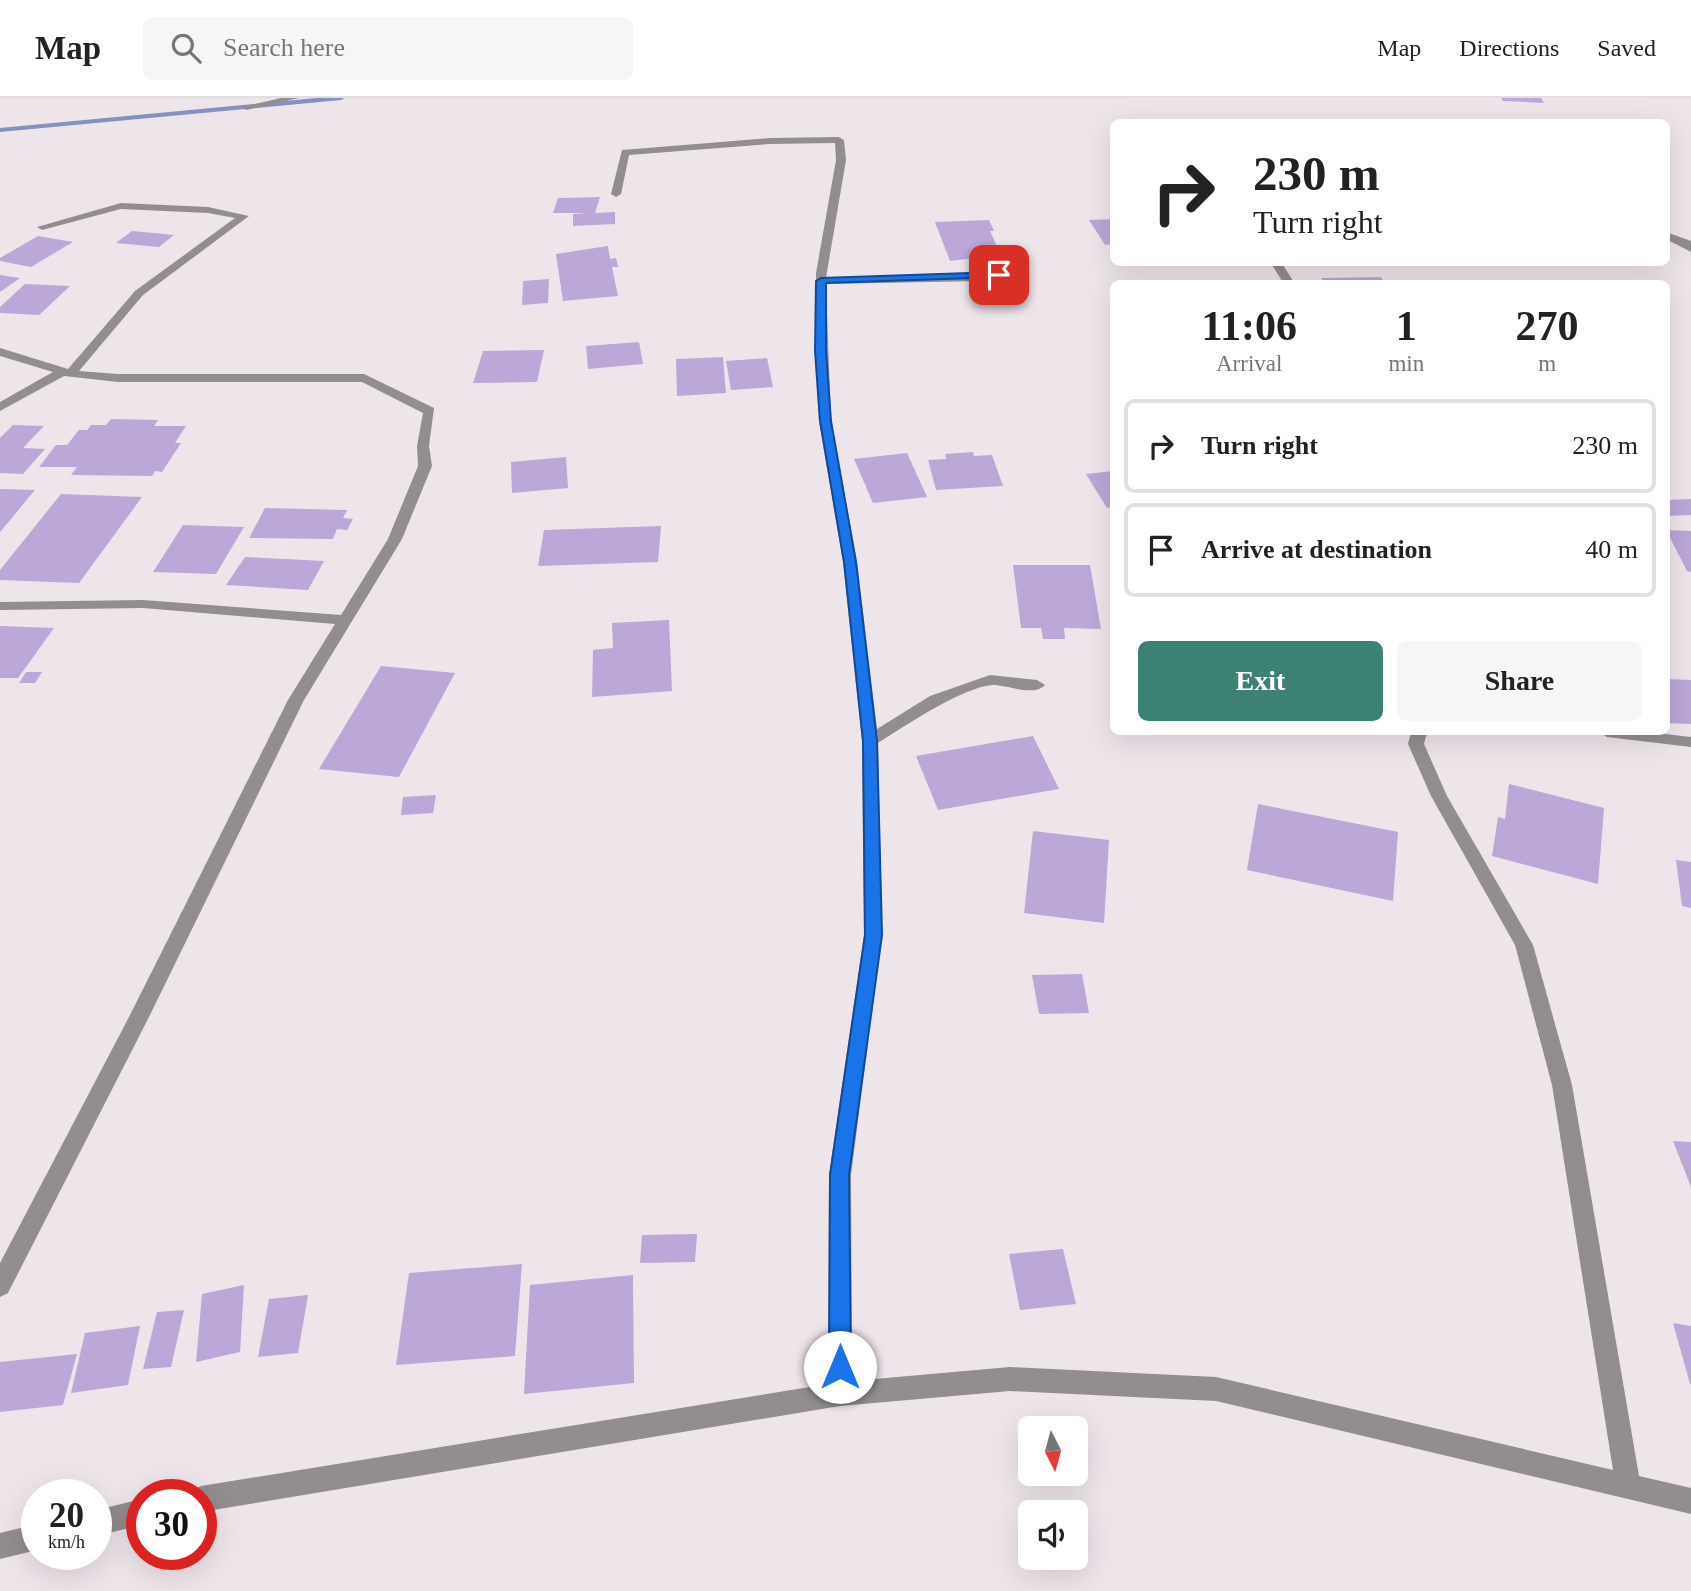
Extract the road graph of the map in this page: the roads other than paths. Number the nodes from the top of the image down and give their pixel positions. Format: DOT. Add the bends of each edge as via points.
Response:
graph roads {
  1 [pos="296,98"];
  2 [pos="246,107"];
  3 [pos="616,194"];
  4 [pos="41,227"];
  5 [pos="1670,236"];
  6 [pos="1691,248"];
  7 [pos="1016,273"];
  8 [pos="821,281"];
  9 [pos="0,352"];
  10 [pos="66,373"];
  11 [pos="0,407"];
  12 [pos="0,606"];
  13 [pos="345,620"];
  14 [pos="1037,685"];
  15 [pos="1418,735"];
  16 [pos="1632,735"];
  17 [pos="870,741"];
  18 [pos="1691,742"];
  19 [pos="0,1286"];
  20 [pos="840,1394"];
  21 [pos="1628,1486"];
  22 [pos="217,1496"];
  23 [pos="1691,1501"];
  24 [pos="21,1541"];
  25 [pos="0,1546"];
  1 -- 2 [label="street"];
  3 -- 8 [label="street" via="625,152 839,140 841,160"];
  4 -- 10 [label="street" via="121,206 244,216 139,293"];
  5 -- 6 [label="street"];
  7 -- 8 [label="street" via="982,278"];
  8 -- 17 [label="street" via="825,421 850,562"];
  9 -- 10 [label="street"];
  10 -- 11 [label="street"];
  10 -- 13 [label="street" via="364,378 430,411 423,446 425,466 395,539"];
  12 -- 13 [label="street" via="143,604"];
  13 -- 19 [label="street" via="296,700"];
  14 -- 17 [label="street" via="990,680 936,700"];
  15 -- 21 [label="street" via="1416,744 1439,796 1528,958 1562,1085"];
  16 -- 18 [label="street"];
  17 -- 20 [label="street" via="873,935 840,1175"];
  20 -- 21 [label="street" via="1010,1379 1216,1390"];
  20 -- 22 [label="street"];
  21 -- 23 [label="street"];
  24 -- 25 [label="street"];
}
